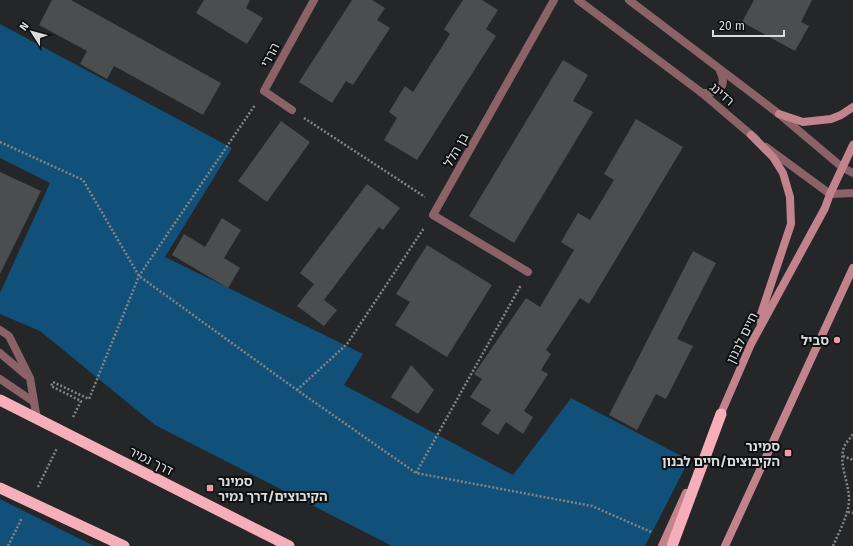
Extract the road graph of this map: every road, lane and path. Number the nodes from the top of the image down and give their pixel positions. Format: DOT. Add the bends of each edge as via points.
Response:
graph roads {
  1 [pos="314,0"];
  2 [pos="554,0"];
  3 [pos="578,0"];
  4 [pos="629,0"];
  5 [pos="720,70"];
  6 [pos="264,92"];
  7 [pos="702,93"];
  8 [pos="853,107"];
  9 [pos="292,110"];
  10 [pos="779,114"];
  11 [pos="750,135"];
  12 [pos="0,142"];
  13 [pos="853,144"];
  14 [pos="843,168"];
  15 [pos="853,173"];
  16 [pos="853,192"];
  17 [pos="830,194"];
  18 [pos="439,206"];
  19 [pos="434,215"];
  20 [pos="853,268"];
  21 [pos="528,272"];
  22 [pos="139,276"];
  23 [pos="0,330"];
  24 [pos="751,344"];
  25 [pos="0,353"];
  26 [pos="30,378"];
  27 [pos="0,379"];
  28 [pos="296,390"];
  29 [pos="0,400"];
  30 [pos="34,402"];
  31 [pos="721,414"];
  32 [pos="37,418"];
  33 [pos="71,422"];
  34 [pos="853,434"];
  35 [pos="60,443"];
  36 [pos="843,456"];
  37 [pos="853,460"];
  38 [pos="416,473"];
  39 [pos="0,488"];
  40 [pos="36,491"];
  41 [pos="25,512"];
  42 [pos="848,512"];
  43 [pos="853,514"];
  44 [pos="669,542"];
  45 [pos="8,546"];
  46 [pos="124,546"];
  47 [pos="289,546"];
  48 [pos="662,546"];
  49 [pos="725,546"];
  50 [pos="833,546"];
  1 -- 6 [label="street, הררי"];
  2 -- 18 [label="street, בן הלל"];
  3 -- 7 [label="street, רדינג"];
  4 -- 5 [label="street, רדינג"];
  5 -- 7 [label="street" via="723,79 719,90"];
  5 -- 10 [label="street, רדינג"];
  6 -- 9 [label="street"];
  6 -- 22 [label="path"];
  7 -- 11 [label="street, רדינג"];
  8 -- 10 [label="main road" via="831,119 803,122"];
  9 -- 18 [label="path"];
  10 -- 14 [label="street, רדינג"];
  11 -- 17 [label="street, רדינג"];
  11 -- 24 [label="main road" via="773,157 783,173 790,197 791,224"];
  12 -- 22 [label="path" via="83,180"];
  13 -- 14 [label="main road, חיים לבנון"];
  14 -- 15 [label="street, רדינג"];
  14 -- 17 [label="main road, חיים לבנון"];
  16 -- 17 [label="street"];
  17 -- 24 [label="main road, חיים לבנון" via="825,208"];
  18 -- 19 [label="street, בן הלל"];
  19 -- 21 [label="street"];
  19 -- 28 [label="path" via="347,344"];
  20 -- 49 [label="main road"];
  21 -- 38 [label="path"];
  22 -- 28 [label="path"];
  22 -- 33 [label="path" via="89,400 53,382 51,386 81,401"];
  23 -- 26 [label="street" via="9,336"];
  24 -- 31 [label="main road, חיים לבנון"];
  25 -- 26 [label="street"];
  26 -- 30 [label="street"];
  27 -- 30 [label="street"];
  28 -- 38 [label="path"];
  29 -- 32 [label="highway, דרך נמיר"];
  30 -- 32 [label="street"];
  31 -- 44 [label="highway"];
  32 -- 47 [label="highway, דרך נמיר"];
  34 -- 36 [label="path" via="844,446"];
  35 -- 40 [label="path"];
  36 -- 37 [label="path"];
  36 -- 42 [label="path" via="843,468 849,488"];
  38 -- 44 [label="path" via="592,506"];
  39 -- 46 [label="highway"];
  41 -- 45 [label="path"];
  42 -- 43 [label="path"];
  42 -- 50 [label="path"];
  44 -- 48 [label="main road"];
}
